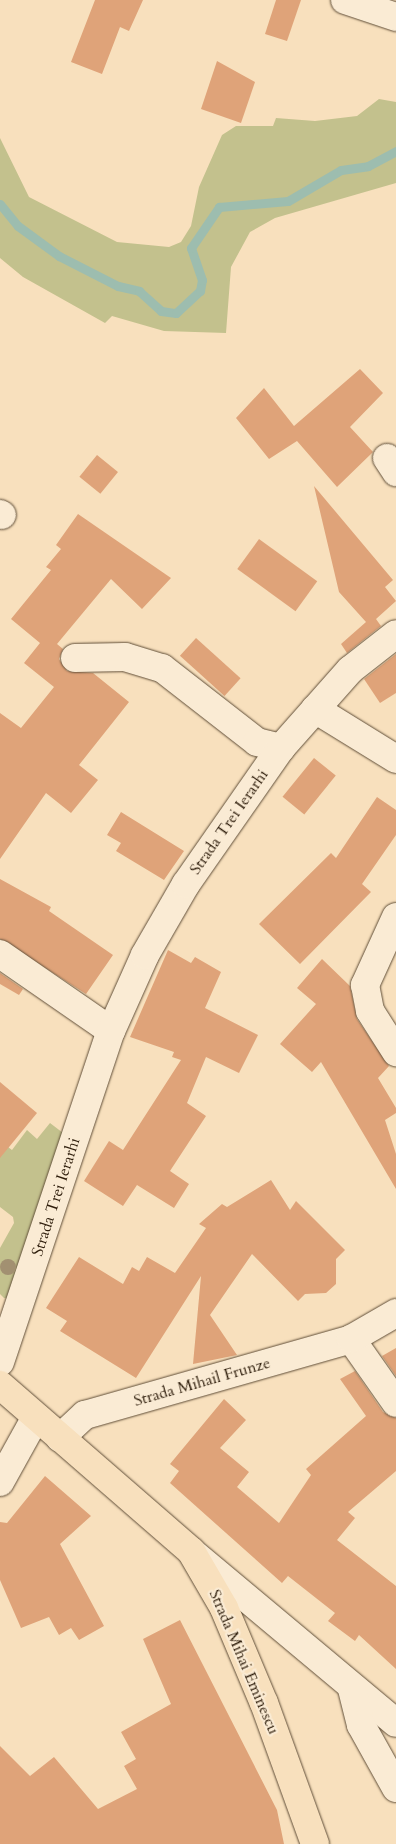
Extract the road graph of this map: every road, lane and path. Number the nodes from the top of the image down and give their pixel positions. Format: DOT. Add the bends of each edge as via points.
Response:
graph roads {
  1 [pos="345,0"];
  2 [pos="396,17"];
  3 [pos="396,634"];
  4 [pos="75,658"];
  5 [pos="315,709"];
  6 [pos="281,748"];
  7 [pos="396,759"];
  8 [pos="396,916"];
  9 [pos="0,954"];
  10 [pos="111,1031"];
  11 [pos="396,1052"];
  12 [pos="396,1313"];
  13 [pos="351,1339"];
  14 [pos="0,1362"];
  15 [pos="0,1385"];
  16 [pos="396,1402"];
  17 [pos="36,1417"];
  18 [pos="60,1438"];
  19 [pos="0,1482"];
  20 [pos="191,1551"];
  21 [pos="352,1689"];
  22 [pos="396,1723"];
  23 [pos="396,1788"];
  24 [pos="315,1844"];
  1 -- 2 [label="street"];
  3 -- 5 [label="street, Strada Trei Ierarhi" via="350,670"];
  4 -- 6 [label="street, Strada Trei Ierarhi" via="125,657 162,668 257,742"];
  5 -- 6 [label="street, Strada Trei Ierarhi"];
  5 -- 7 [label="street"];
  6 -- 10 [label="street, Strada Trei Ierarhi" via="186,884 145,955"];
  8 -- 11 [label="street" via="365,985 370,1010"];
  9 -- 10 [label="street"];
  10 -- 14 [label="street, Strada Trei Ierarhi"];
  12 -- 13 [label="street, Strada Mihail Frunze"];
  13 -- 16 [label="street"];
  13 -- 18 [label="street, Strada Mihail Frunze" via="85,1415"];
  15 -- 17 [label="main road, Strada Mihai Eminescu"];
  17 -- 18 [label="main road, Strada Mihai Eminescu"];
  17 -- 19 [label="street"];
  18 -- 20 [label="main road, Strada Mihai Eminescu"];
  20 -- 21 [label="street"];
  20 -- 24 [label="main road, Strada Mihai Eminescu" via="224,1608 264,1703"];
  21 -- 22 [label="street"];
  21 -- 23 [label="street" via="361,1725"];
}
